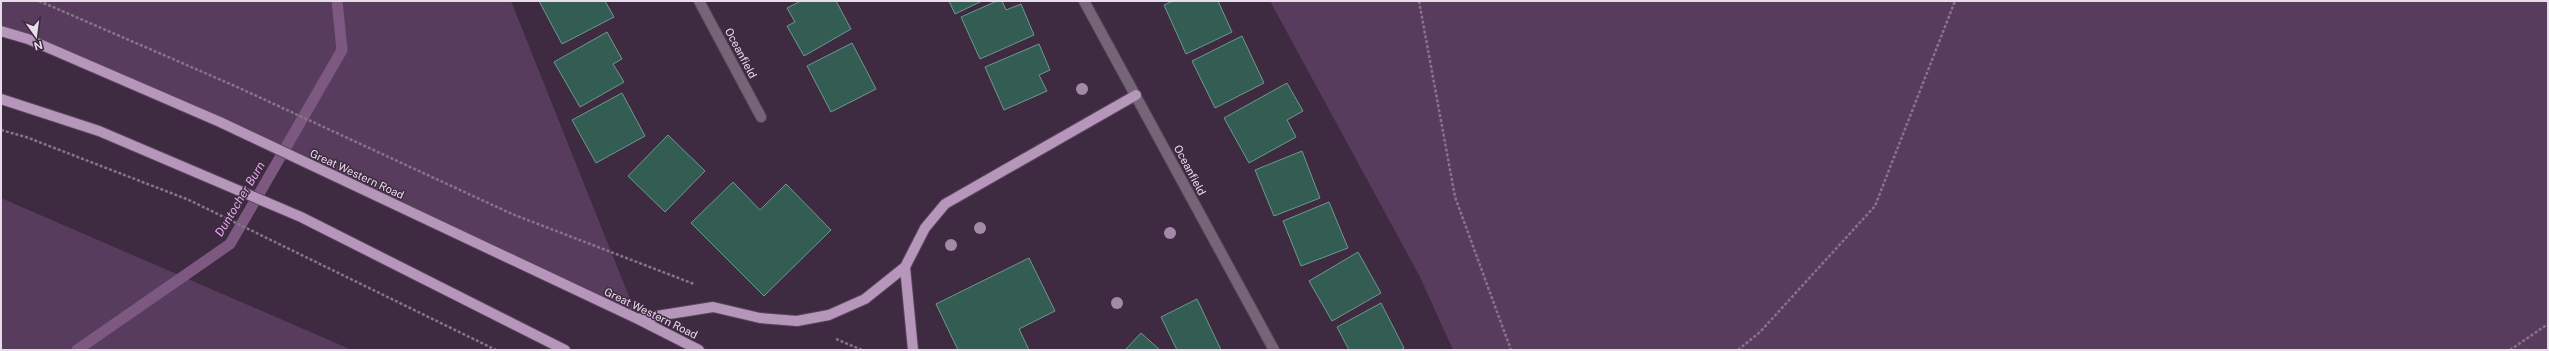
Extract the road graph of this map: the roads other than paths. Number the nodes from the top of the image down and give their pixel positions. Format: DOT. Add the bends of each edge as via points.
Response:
graph roads {
  1 [pos="700,1"];
  2 [pos="1084,1"];
  3 [pos="1,31"];
  4 [pos="1136,95"];
  5 [pos="1,99"];
  6 [pos="761,117"];
  7 [pos="905,267"];
  8 [pos="638,319"];
  9 [pos="566,350"];
  10 [pos="699,350"];
  11 [pos="913,350"];
  12 [pos="1274,350"];
  1 -- 6 [label="street, Oceanfield"];
  2 -- 4 [label="street, Oceanfield"];
  3 -- 8 [label="main road, Great Western Road" via="35,42 220,122"];
  4 -- 7 [label="main road" via="945,204 925,228"];
  4 -- 12 [label="street, Oceanfield"];
  5 -- 9 [label="main road" via="99,131 202,173 301,217"];
  7 -- 8 [label="main road" via="866,299 829,315 797,321 760,318 713,307"];
  7 -- 11 [label="main road"];
  8 -- 10 [label="main road, Great Western Road"];
}
